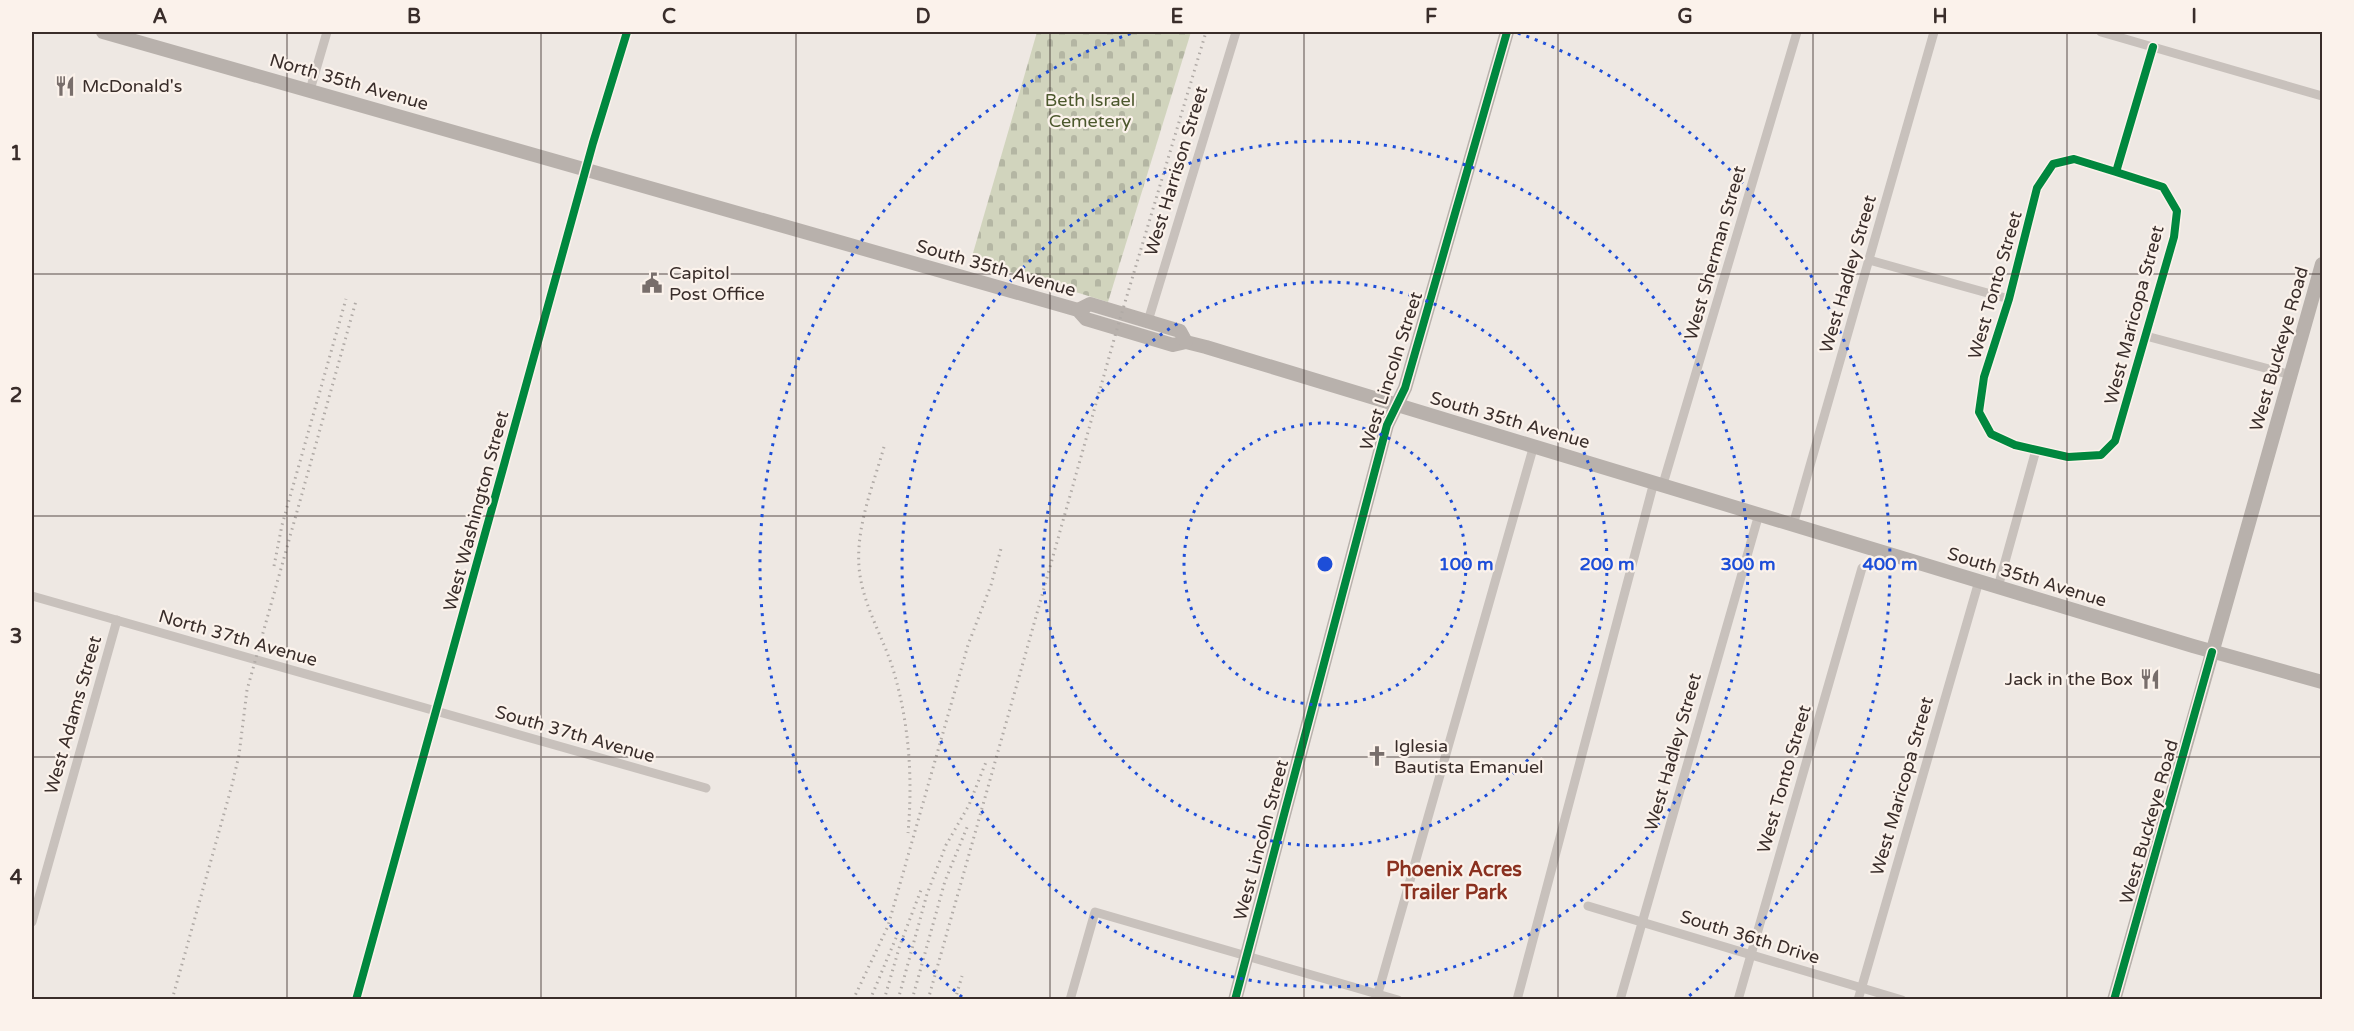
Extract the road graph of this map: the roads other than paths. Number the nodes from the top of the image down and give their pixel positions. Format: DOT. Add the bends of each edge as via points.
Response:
graph roads {
  1 [pos="103,32"];
  2 [pos="327,32"];
  3 [pos="627,32"];
  4 [pos="1236,32"];
  5 [pos="1507,32"];
  6 [pos="1797,32"];
  7 [pos="1934,32"];
  8 [pos="2101,32"];
  9 [pos="2153,47"];
  10 [pos="310,90"];
  11 [pos="2322,96"];
  12 [pos="586,168"];
  13 [pos="2116,172"];
  14 [pos="1869,260"];
  15 [pos="2322,264"];
  16 [pos="2008,299"];
  17 [pos="1078,310"];
  18 [pos="1148,321"];
  19 [pos="2146,336"];
  20 [pos="1186,342"];
  21 [pos="2291,375"];
  22 [pos="1396,406"];
  23 [pos="1534,445"];
  24 [pos="2036,450"];
  25 [pos="1658,483"];
  26 [pos="1759,514"];
  27 [pos="1793,525"];
  28 [pos="1862,568"];
  29 [pos="1979,581"];
  30 [pos="1998,587"];
  31 [pos="32,596"];
  32 [pos="117,620"];
  33 [pos="2212,652"];
  34 [pos="2322,682"];
  35 [pos="436,712"];
  36 [pos="706,789"];
  37 [pos="1588,906"];
  38 [pos="32,922"];
  39 [pos="1642,922"];
  40 [pos="1247,954"];
  41 [pos="1751,954"];
  42 [pos="1862,987"];
  43 [pos="1377,997"];
  44 [pos="356,999"];
  45 [pos="1070,999"];
  46 [pos="1235,999"];
  47 [pos="1398,999"];
  48 [pos="1517,999"];
  49 [pos="1620,999"];
  50 [pos="1738,999"];
  51 [pos="1858,999"];
  52 [pos="1902,999"];
  53 [pos="2114,999"];
  1 -- 10 [label="main road, North 35th Avenue"];
  2 -- 10 [label="street"];
  3 -- 12 [label="street, West Washington Street"];
  4 -- 18 [label="street, West Harrison Street"];
  5 -- 22 [label="main road, West Lincoln Street" via="1405,388"];
  6 -- 25 [label="street, West Sherman Street"];
  7 -- 14 [label="street, West Hadley Street"];
  8 -- 9 [label="street"];
  9 -- 11 [label="street"];
  9 -- 13 [label="street"];
  10 -- 12 [label="main road, North 35th Avenue"];
  12 -- 17 [label="main road, South 35th Avenue"];
  12 -- 35 [label="street, West Washington Street"];
  13 -- 16 [label="street, West Tonto Street" via="2074,159 2053,164 2037,188"];
  13 -- 19 [label="street, West Maricopa Street" via="2163,187 2177,211 2174,237"];
  14 -- 16 [label="street"];
  14 -- 27 [label="street, West Hadley Street"];
  15 -- 21 [label="main road, West Buckeye Road"];
  16 -- 24 [label="street, West Tonto Street" via="1984,377 1978,412 1991,434"];
  17 -- 18 [label="main road" via="1090,304"];
  17 -- 20 [label="main road, South 35th Avenue" via="1086,319 1173,345"];
  18 -- 20 [label="main road" via="1180,331"];
  19 -- 21 [label="street"];
  19 -- 24 [label="street, West Maricopa Street" via="2115,441 2101,455 2068,457"];
  20 -- 22 [label="main road, South 35th Avenue"];
  21 -- 33 [label="main road, West Buckeye Road"];
  22 -- 23 [label="main road, South 35th Avenue"];
  22 -- 40 [label="main road, West Lincoln Street" via="1387,425"];
  23 -- 25 [label="main road, South 35th Avenue"];
  23 -- 43 [label="street"];
  24 -- 30 [label="street"];
  25 -- 26 [label="main road, South 35th Avenue"];
  25 -- 48 [label="street, West Sherman Street"];
  26 -- 27 [label="main road, South 35th Avenue"];
  26 -- 39 [label="street, West Hadley Street"];
  27 -- 29 [label="main road, South 35th Avenue"];
  28 -- 41 [label="street, West Tonto Street"];
  29 -- 30 [label="main road, South 35th Avenue"];
  29 -- 42 [label="street, West Maricopa Street"];
  30 -- 33 [label="main road, South 35th Avenue"];
  31 -- 32 [label="street, North 37th Avenue"];
  32 -- 35 [label="street, North 37th Avenue"];
  32 -- 38 [label="street, West Adams Street"];
  33 -- 34 [label="main road, South 35th Avenue"];
  33 -- 53 [label="main road, West Buckeye Road"];
  35 -- 36 [label="street, South 37th Avenue"];
  35 -- 44 [label="street, West Washington Street"];
  37 -- 39 [label="street, South 36th Drive"];
  39 -- 41 [label="street, South 36th Drive"];
  39 -- 49 [label="street, West Hadley Street"];
  40 -- 43 [label="street"];
  40 -- 45 [label="street" via="1095,912"];
  40 -- 46 [label="main road, West Lincoln Street"];
  41 -- 42 [label="street, South 36th Drive"];
  41 -- 50 [label="street, West Tonto Street"];
  42 -- 51 [label="street, West Maricopa Street"];
  42 -- 52 [label="street, South 36th Drive"];
  43 -- 47 [label="street"];
}
